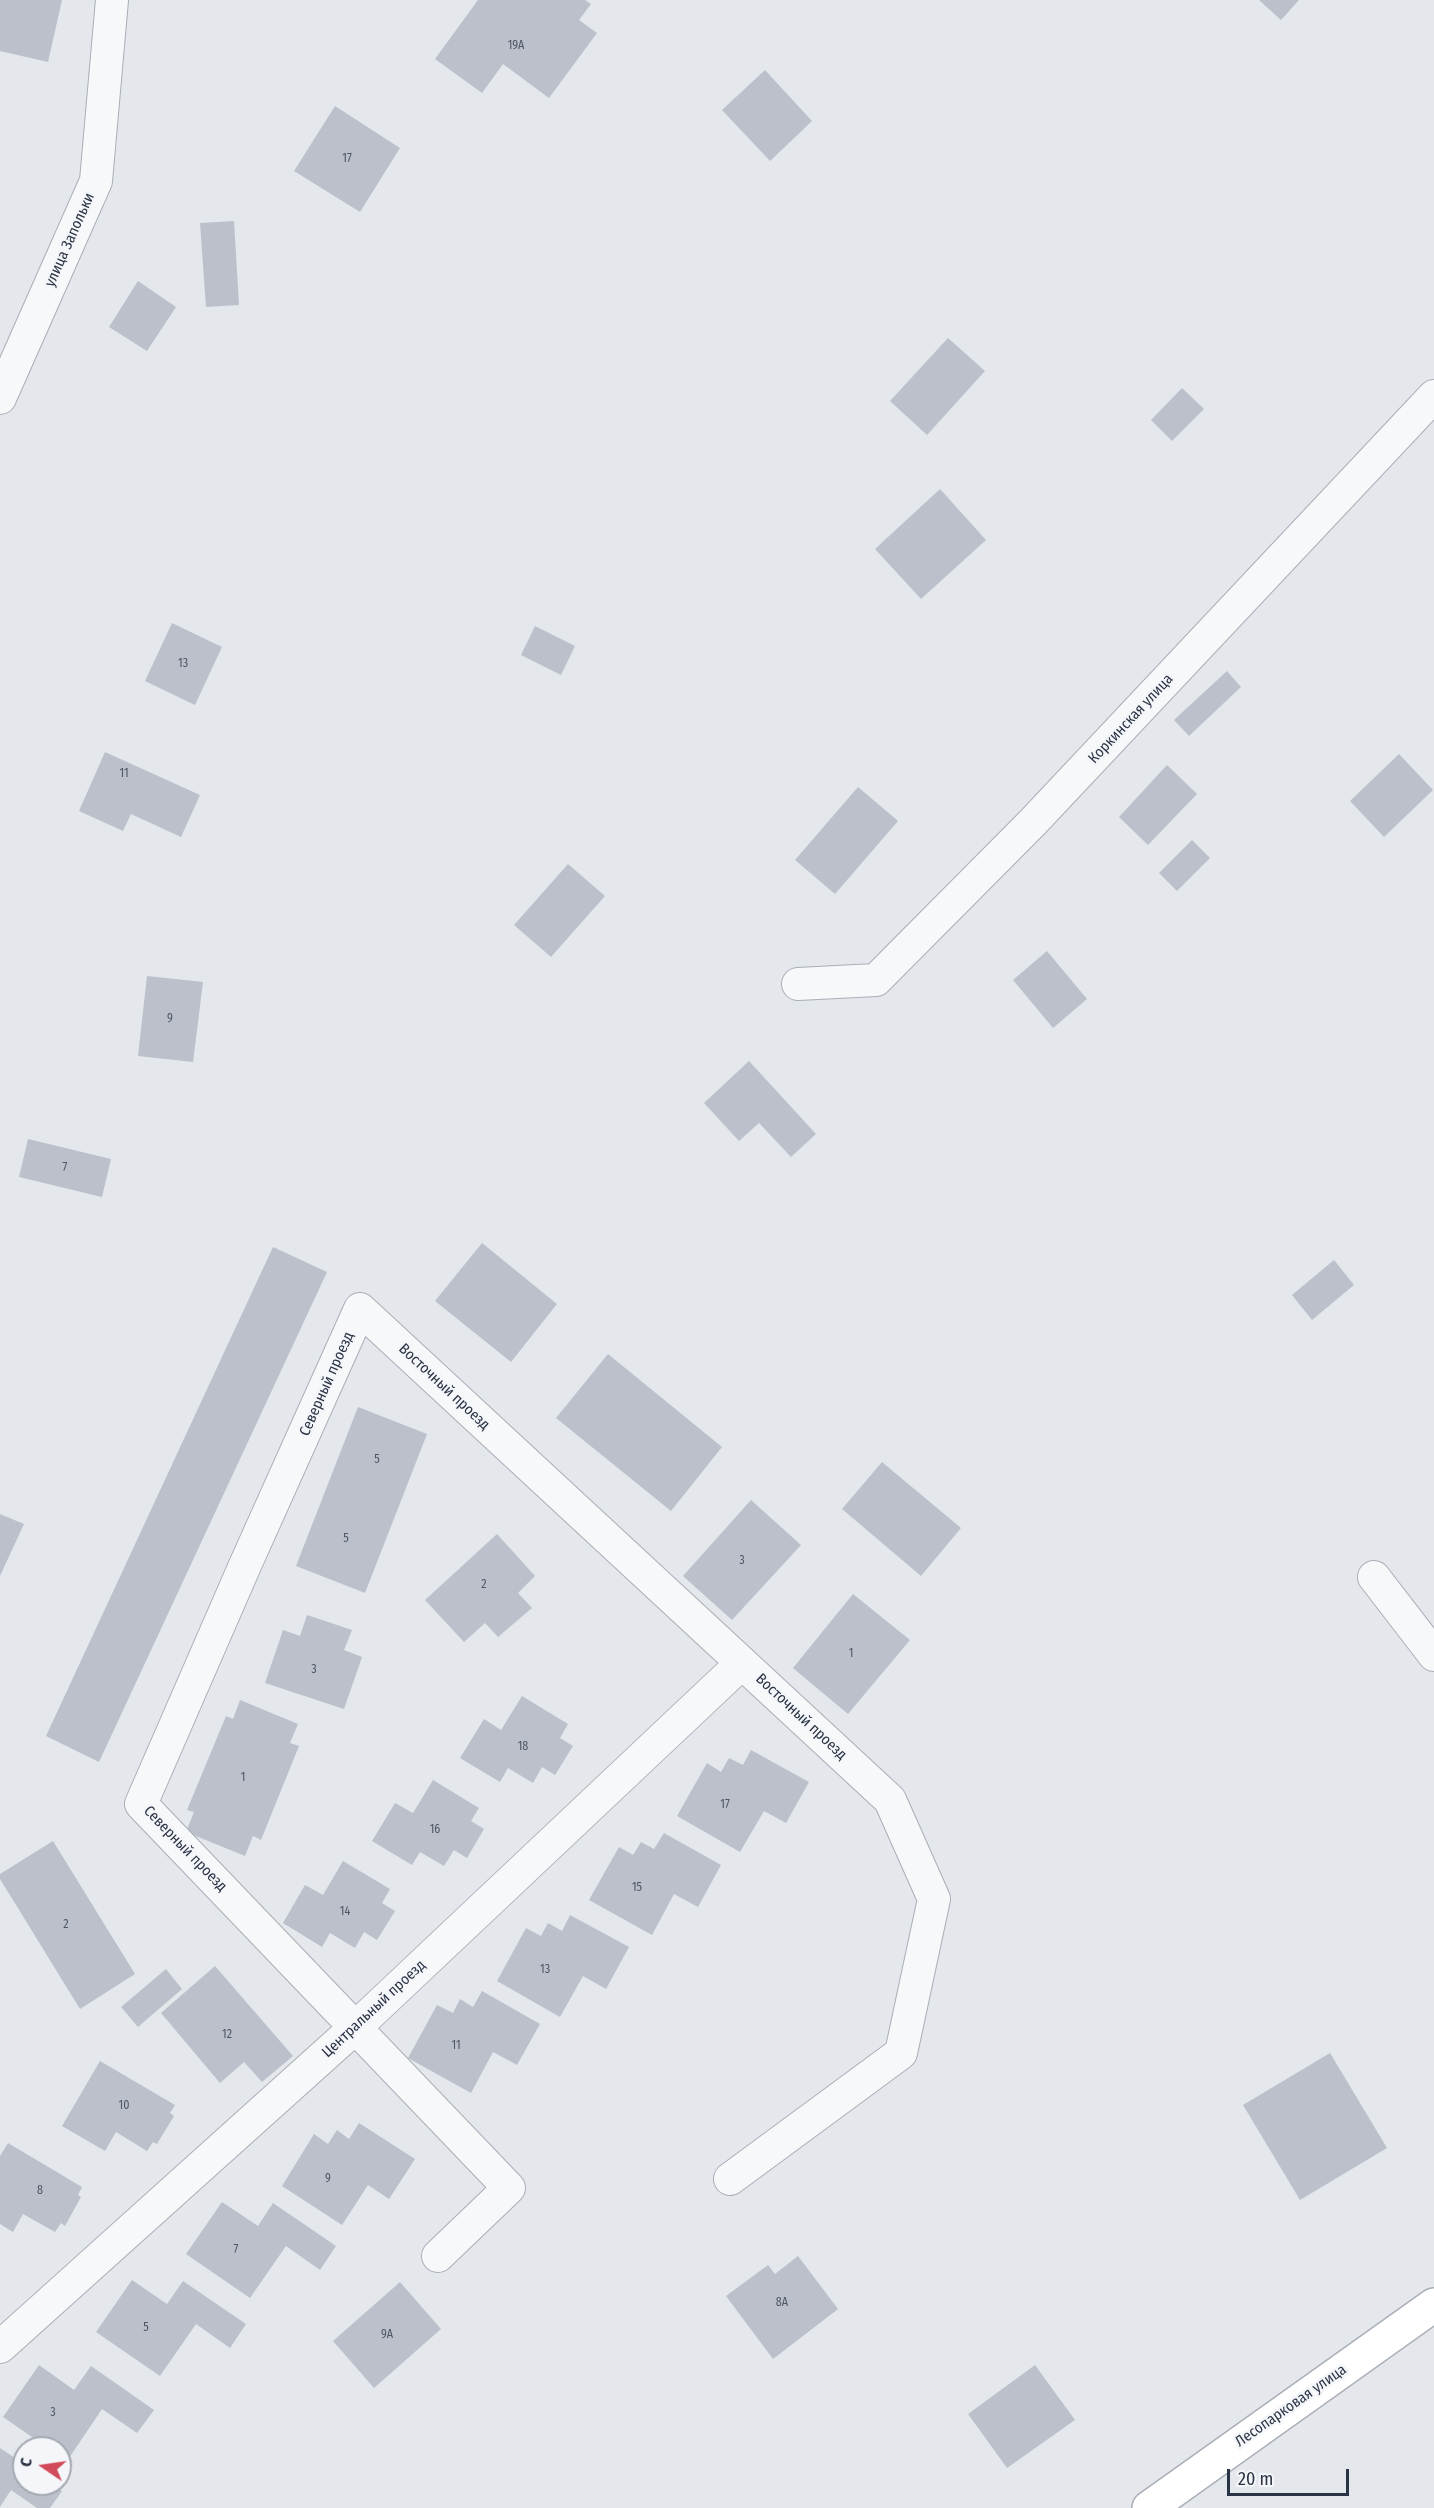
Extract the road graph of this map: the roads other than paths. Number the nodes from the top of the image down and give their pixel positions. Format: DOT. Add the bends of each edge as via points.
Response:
graph roads {
  1 [pos="112,0"];
  2 [pos="1434,396"];
  3 [pos="0,398"];
  4 [pos="798,984"];
  5 [pos="360,1310"];
  6 [pos="1374,1577"];
  7 [pos="1434,1655"];
  8 [pos="742,1663"];
  9 [pos="356,2027"];
  10 [pos="730,2179"];
  11 [pos="438,2256"];
  12 [pos="1434,2305"];
  13 [pos="0,2347"];
  14 [pos="1149,2508"];
  1 -- 3 [label="street, улица Запольки" via="96,181"];
  2 -- 4 [label="street, Коркинская улица" via="1034,822 876,980"];
  5 -- 8 [label="street, Восточный проезд"];
  5 -- 9 [label="street, Северный проезд" via="141,1804"];
  6 -- 7 [label="street"];
  8 -- 9 [label="street, Центральный проезд"];
  8 -- 10 [label="street, Восточный проезд" via="890,1800 934,1899 901,2053"];
  9 -- 11 [label="street, Северный проезд" via="509,2188"];
  9 -- 13 [label="street, Центральный проезд"];
  12 -- 14 [label="street, Лесопарковая улица"];
}
